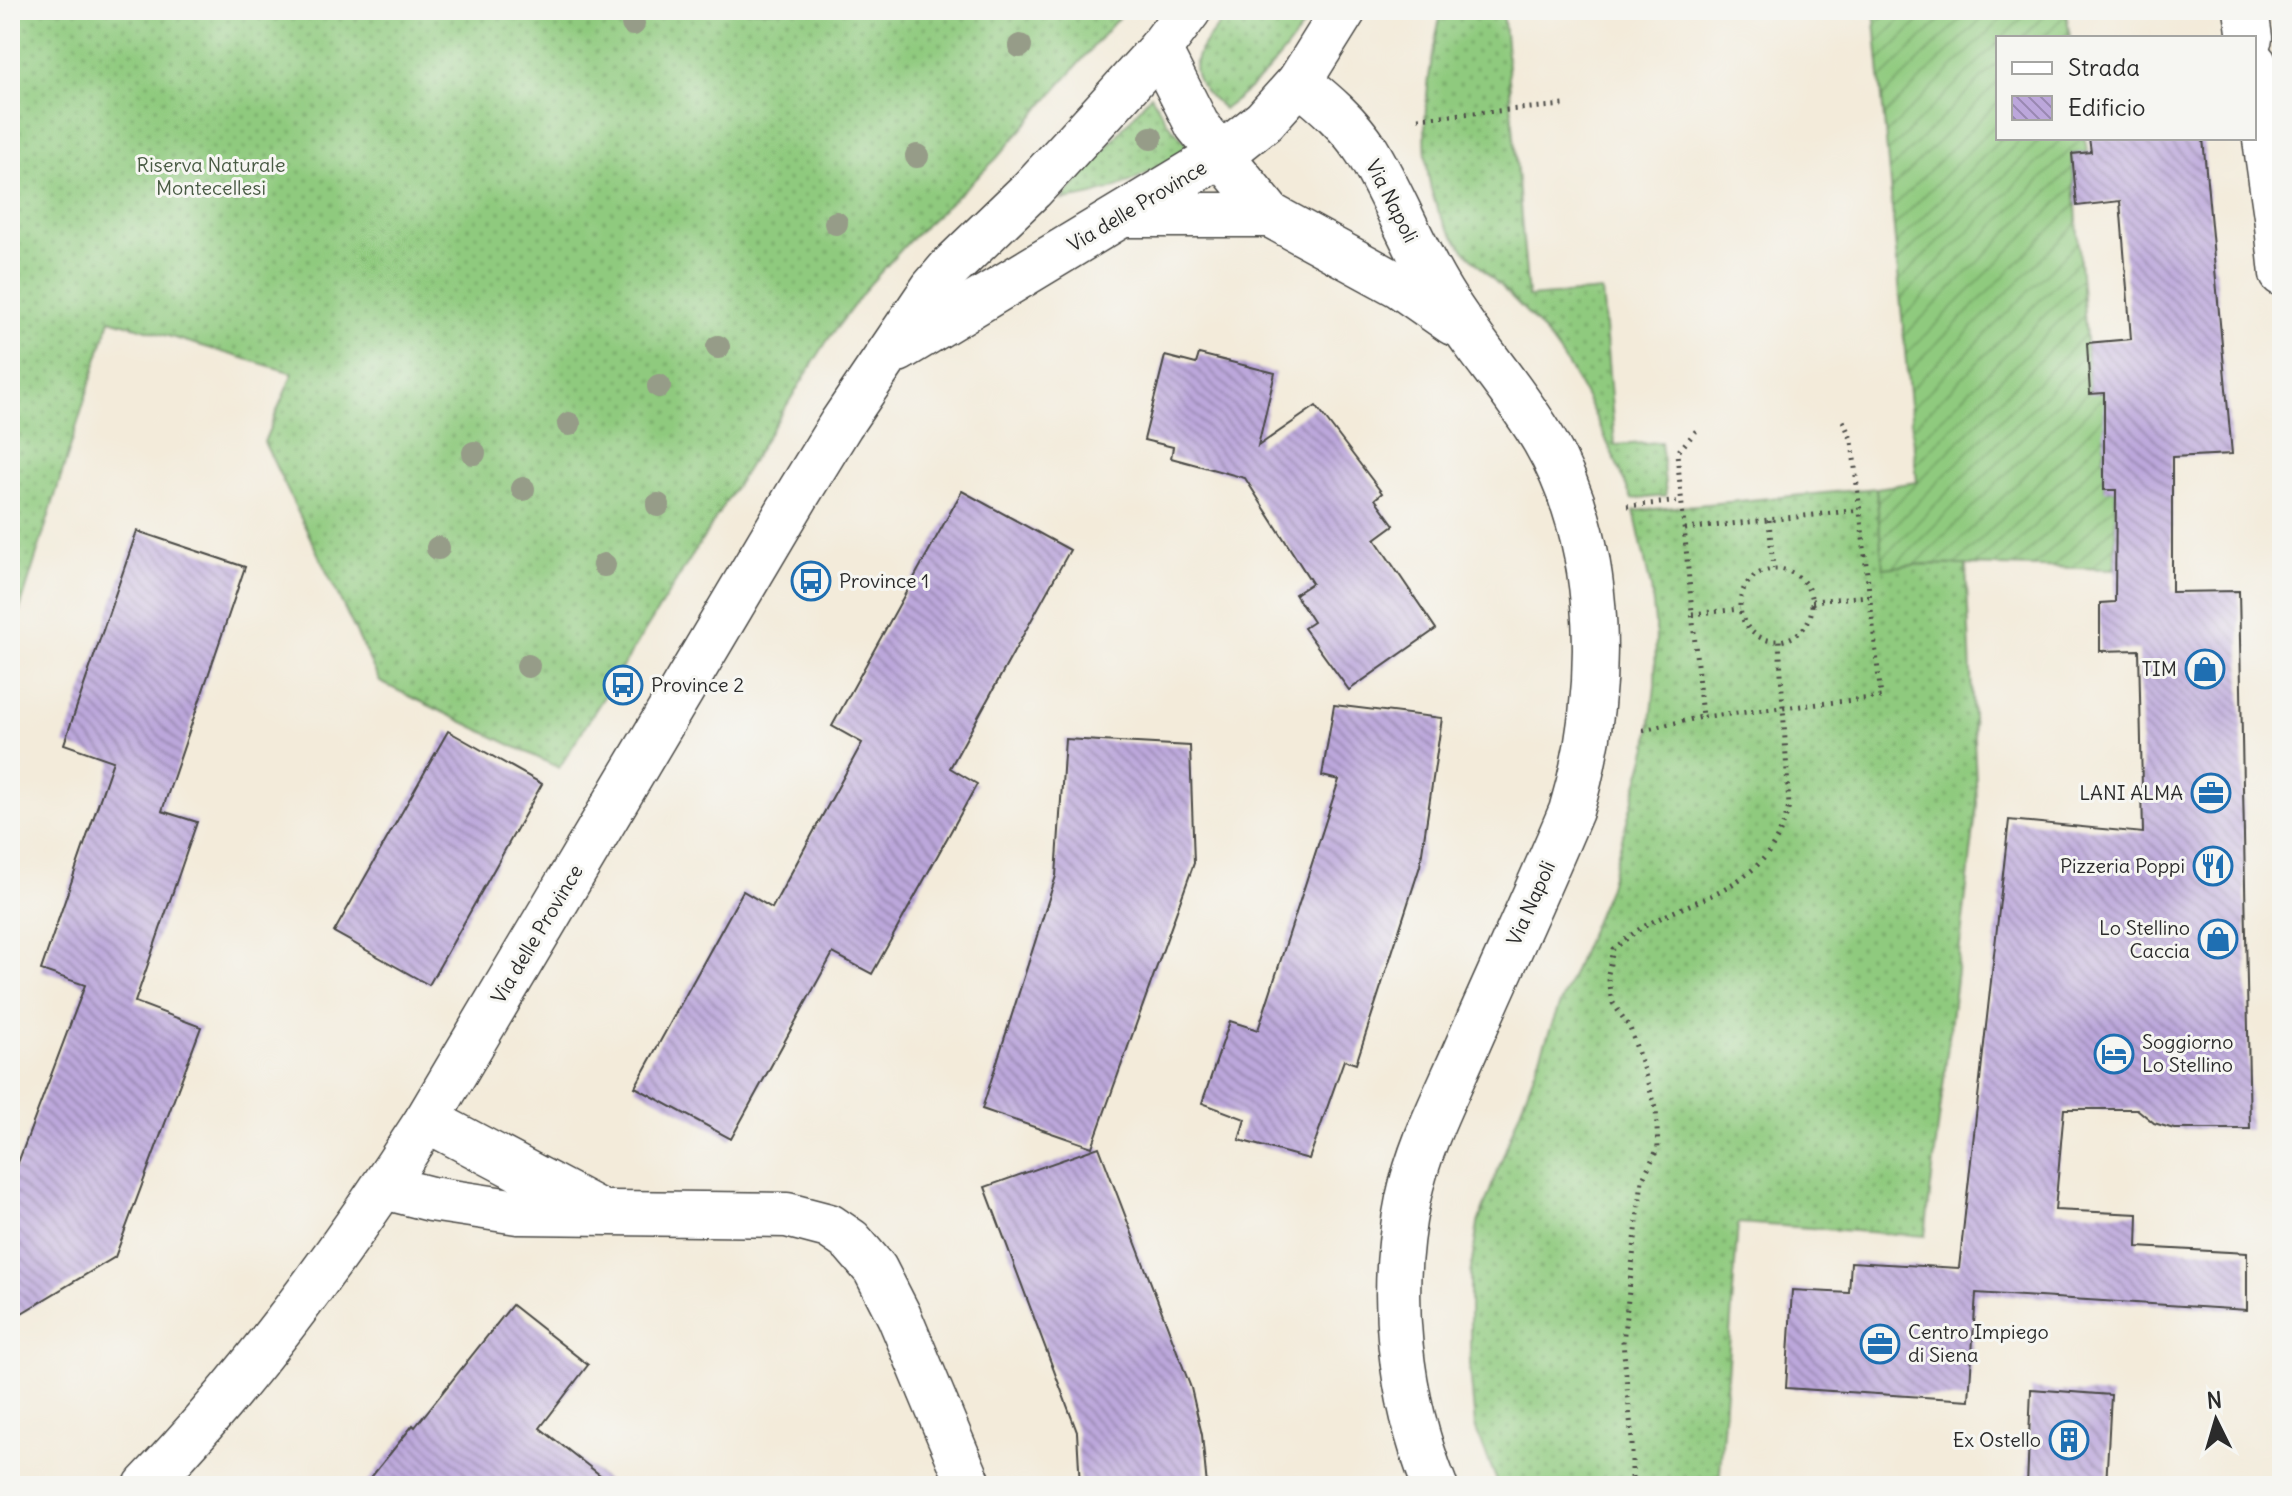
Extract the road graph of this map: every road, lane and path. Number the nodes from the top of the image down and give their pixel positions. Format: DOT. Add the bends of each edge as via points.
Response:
graph roads {
  1 [pos="1189,10"];
  2 [pos="1344,10"];
  3 [pos="2246,10"];
  4 [pos="2250,36"];
  5 [pos="1159,50"];
  6 [pos="2256,75"];
  7 [pos="1299,82"];
  8 [pos="1564,105"];
  9 [pos="1418,118"];
  10 [pos="1221,155"];
  11 [pos="1124,215"];
  12 [pos="1270,215"];
  13 [pos="2279,216"];
  14 [pos="2282,274"];
  15 [pos="1468,334"];
  16 [pos="889,355"];
  17 [pos="1841,416"];
  18 [pos="1696,431"];
  19 [pos="1682,501"];
  20 [pos="1626,506"];
  21 [pos="1860,510"];
  22 [pos="1769,520"];
  23 [pos="1685,529"];
  24 [pos="1773,569"];
  25 [pos="1869,596"];
  26 [pos="1812,601"];
  27 [pos="1740,609"];
  28 [pos="1692,614"];
  29 [pos="1779,640"];
  30 [pos="1784,709"];
  31 [pos="1702,717"];
  32 [pos="1642,730"];
  33 [pos="427,1120"];
  34 [pos="384,1187"];
  35 [pos="600,1212"];
  36 [pos="146,1486"];
  37 [pos="970,1486"];
  38 [pos="1435,1486"];
  39 [pos="1632,1486"];
  1 -- 5 [label="street, Via delle Province"];
  2 -- 7 [label="street, Via delle Province"];
  3 -- 4 [label="street"];
  5 -- 10 [label="street, Via Napoli" via="1197,125"];
  5 -- 16 [label="street, Via delle Province" via="1032,189 951,267"];
  6 -- 13 [label="street"];
  7 -- 10 [label="street, Via delle Province" via="1264,121"];
  7 -- 15 [label="street, Via Napoli" via="1367,151 1437,287"];
  8 -- 9 [label="path"];
  10 -- 11 [label="street, Via delle Province"];
  10 -- 12 [label="street, Via Napoli"];
  11 -- 12 [label="street, Via Napoli"];
  11 -- 16 [label="street, Via delle Province"];
  12 -- 15 [label="street, Via Napoli" via="1400,286"];
  13 -- 14 [label="street"];
  15 -- 38 [label="street, Via Napoli" via="1544,441 1578,516 1591,586 1593,678 1591,728 1571,811 1433,1121 1408,1197 1398,1266 1400,1336 1411,1406"];
  16 -- 33 [label="street, Via delle Province" via="783,517"];
  17 -- 21 [label="path" via="1852,441"];
  18 -- 19 [label="path" via="1677,453"];
  19 -- 20 [label="path"];
  19 -- 23 [label="path"];
  21 -- 22 [label="path"];
  21 -- 25 [label="path"];
  22 -- 23 [label="path"];
  22 -- 24 [label="path"];
  23 -- 28 [label="path"];
  24 -- 26 [label="path" via="1799,577"];
  24 -- 27 [label="path" via="1752,578"];
  25 -- 26 [label="path"];
  25 -- 30 [label="path" via="1881,697"];
  26 -- 29 [label="path" via="1800,632"];
  27 -- 28 [label="path"];
  27 -- 29 [label="path" via="1758,636"];
  28 -- 31 [label="path"];
  29 -- 30 [label="path"];
  30 -- 31 [label="path"];
  30 -- 39 [label="path" via="1789,806 1783,832 1766,859 1713,896 1643,927 1613,949 1608,974 1613,1003 1630,1028 1656,1108 1658,1148 1642,1180 1623,1342"];
  31 -- 32 [label="path"];
  33 -- 34 [label="street, Via delle Province"];
  33 -- 35 [label="street"];
  34 -- 35 [label="street" via="518,1212"];
  34 -- 36 [label="street, Via delle Province" via="248,1369"];
  35 -- 37 [label="street" via="787,1215 829,1226 851,1241 875,1269 899,1316"];
}
